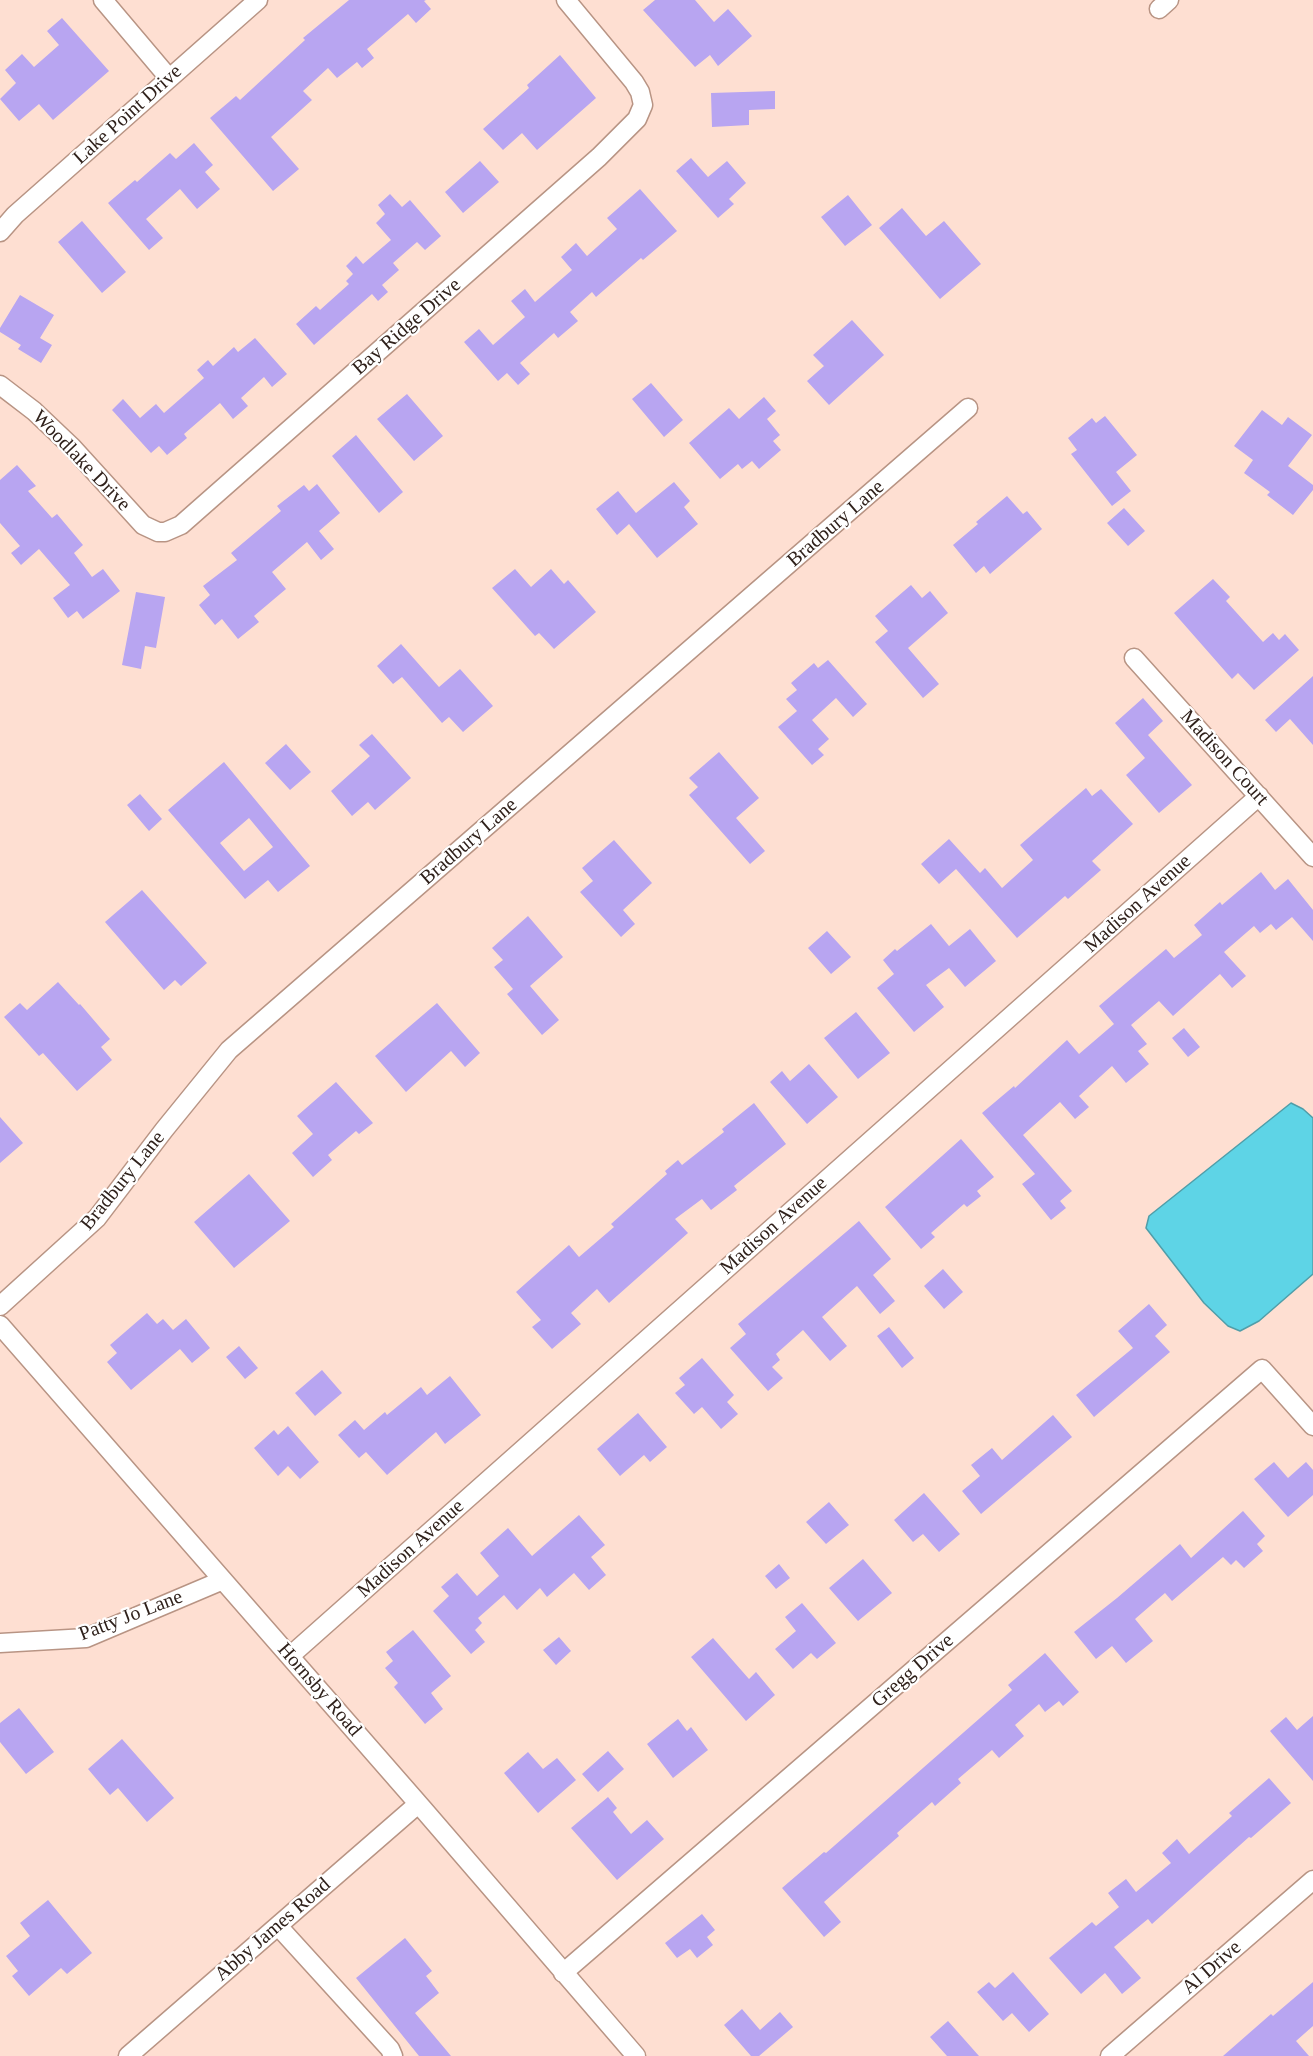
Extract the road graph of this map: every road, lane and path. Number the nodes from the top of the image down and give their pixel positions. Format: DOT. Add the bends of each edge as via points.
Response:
graph roads {
  1 [pos="103,0"];
  2 [pos="258,0"];
  3 [pos="566,0"];
  4 [pos="169,78"];
  5 [pos="0,232"];
  6 [pos="0,385"];
  7 [pos="968,408"];
  8 [pos="165,532"];
  9 [pos="1134,658"];
  10 [pos="1258,796"];
  11 [pos="1313,857"];
  12 [pos="0,1306"];
  13 [pos="0,1325"];
  14 [pos="1313,1426"];
  15 [pos="223,1580"];
  16 [pos="0,1644"];
  17 [pos="290,1656"];
  18 [pos="418,1804"];
  19 [pos="1313,1880"];
  20 [pos="278,1926"];
  21 [pos="563,1973"];
  22 [pos="128,2056"];
  23 [pos="393,2056"];
  24 [pos="636,2056"];
  25 [pos="1110,2056"];
  1 -- 4 [label="street"];
  2 -- 4 [label="street, Lake Point Drive"];
  3 -- 8 [label="street, Bay Ridge Drive" via="640,92 641,112 625,134 181,525"];
  4 -- 5 [label="street, Lake Point Drive"];
  6 -- 8 [label="street, Woodlake Drive" via="72,447 143,525"];
  7 -- 12 [label="street, Bradbury Lane" via="229,1050 97,1218"];
  9 -- 10 [label="street, Madison Court"];
  10 -- 11 [label="street, Madison Court"];
  10 -- 17 [label="street, Madison Avenue"];
  13 -- 15 [label="street, Hornsby Road"];
  14 -- 21 [label="street, Gregg Drive" via="1262,1369"];
  15 -- 16 [label="street, Patty Jo Lane" via="86,1638"];
  15 -- 17 [label="street, Hornsby Road"];
  17 -- 18 [label="street, Hornsby Road"];
  18 -- 20 [label="street, Abby James Road"];
  18 -- 21 [label="street, Hornsby Road"];
  19 -- 25 [label="street, Al Drive"];
  20 -- 22 [label="street, Abby James Road"];
  20 -- 23 [label="street"];
  21 -- 24 [label="street, Hornsby Road"];
}
